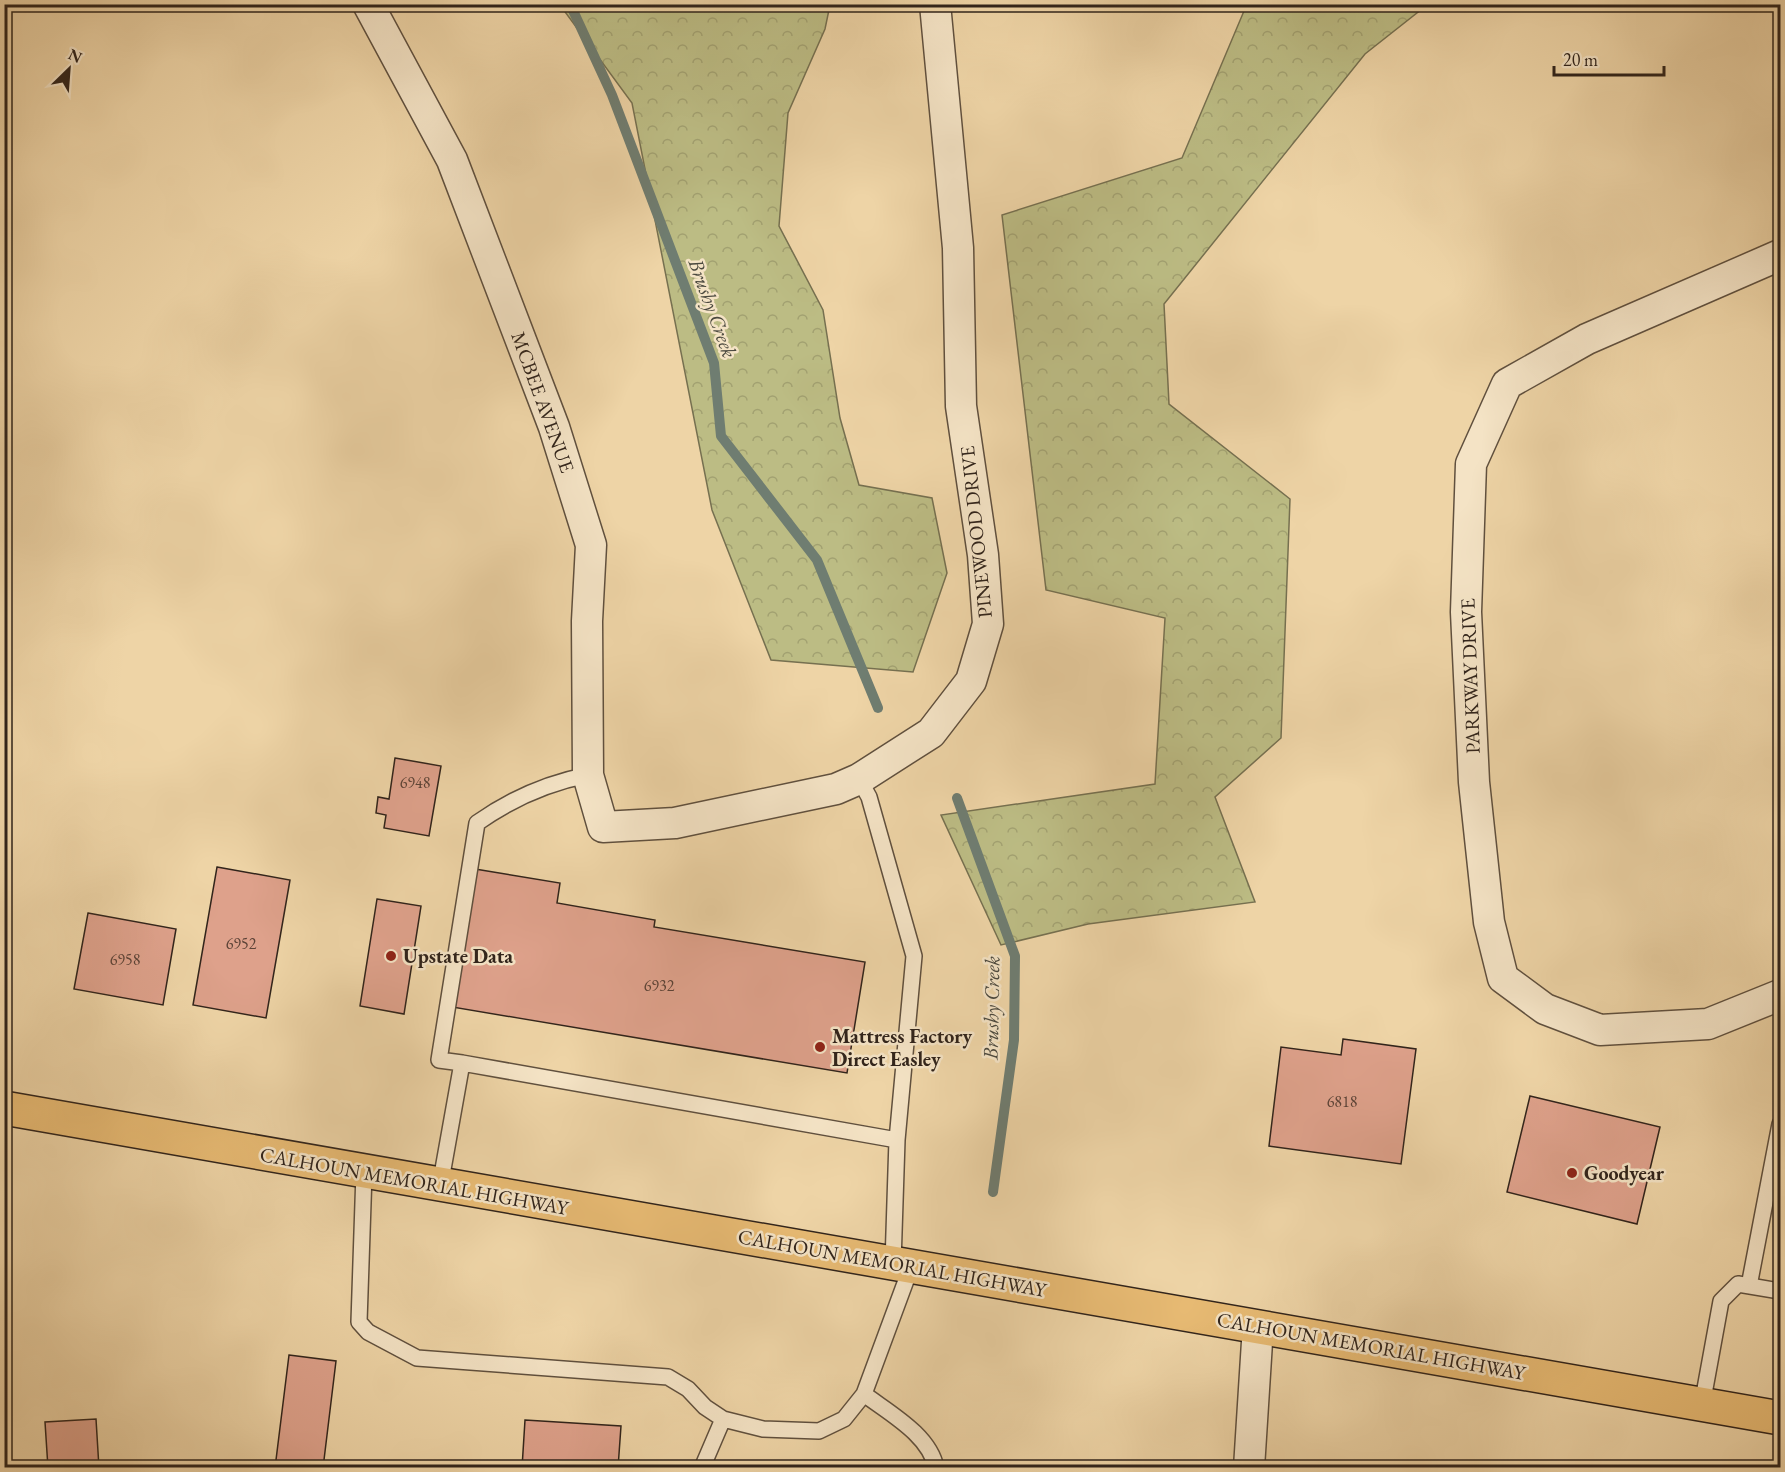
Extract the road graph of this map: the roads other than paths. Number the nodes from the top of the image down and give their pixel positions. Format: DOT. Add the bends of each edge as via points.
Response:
graph roads {
  1 [pos="368,4"];
  2 [pos="935,4"];
  3 [pos="1780,255"];
  4 [pos="588,775"];
  5 [pos="859,778"];
  6 [pos="603,826"];
  7 [pos="1780,995"];
  8 [pos="462,1063"];
  9 [pos="4,1108"];
  10 [pos="1780,1124"];
  11 [pos="897,1140"];
  12 [pos="364,1173"];
  13 [pos="440,1186"];
  14 [pos="902,1265"];
  15 [pos="1749,1286"];
  16 [pos="1780,1292"];
  17 [pos="1258,1326"];
  18 [pos="864,1394"];
  19 [pos="1702,1405"];
  20 [pos="723,1419"];
  21 [pos="1780,1419"];
  22 [pos="702,1467"];
  23 [pos="936,1467"];
  24 [pos="1250,1467"];
  1 -- 4 [label="street, MCBEE AVENUE" via="452,160 554,426 591,545 587,621"];
  2 -- 5 [label="street, PINEWOOD DRIVE" via="958,248 961,406 988,624 971,681 931,733"];
  3 -- 7 [label="street, PARKWAY DRIVE" via="1587,339 1507,384 1471,464 1466,612 1474,782 1489,922 1503,978 1545,1009 1600,1030 1708,1024"];
  4 -- 6 [label="street, MCBEE AVENUE"];
  4 -- 8 [label="lane" via="562,780 506,802 477,823 439,1060"];
  5 -- 6 [label="street, PINEWOOD DRIVE" via="836,789 675,823"];
  5 -- 11 [label="lane" via="869,797 914,956"];
  8 -- 11 [label="lane"];
  8 -- 13 [label="lane"];
  9 -- 12 [label="highway, CALHOUN MEMORIAL HIGHWAY"];
  10 -- 15 [label="lane"];
  11 -- 14 [label="lane"];
  12 -- 13 [label="highway, CALHOUN MEMORIAL HIGHWAY"];
  12 -- 20 [label="lane" via="359,1322 368,1332 417,1358 668,1377"];
  13 -- 14 [label="highway, CALHOUN MEMORIAL HIGHWAY"];
  14 -- 17 [label="highway, CALHOUN MEMORIAL HIGHWAY"];
  14 -- 18 [label="lane"];
  15 -- 16 [label="lane"];
  15 -- 19 [label="lane" via="1738,1284 1720,1301"];
  17 -- 19 [label="highway, CALHOUN MEMORIAL HIGHWAY"];
  17 -- 24 [label="street"];
  18 -- 20 [label="lane" via="844,1419 819,1431 763,1428"];
  18 -- 23 [label="lane" via="916,1434 934,1456"];
  19 -- 21 [label="highway, CALHOUN MEMORIAL HIGHWAY"];
  20 -- 22 [label="lane"];
}
